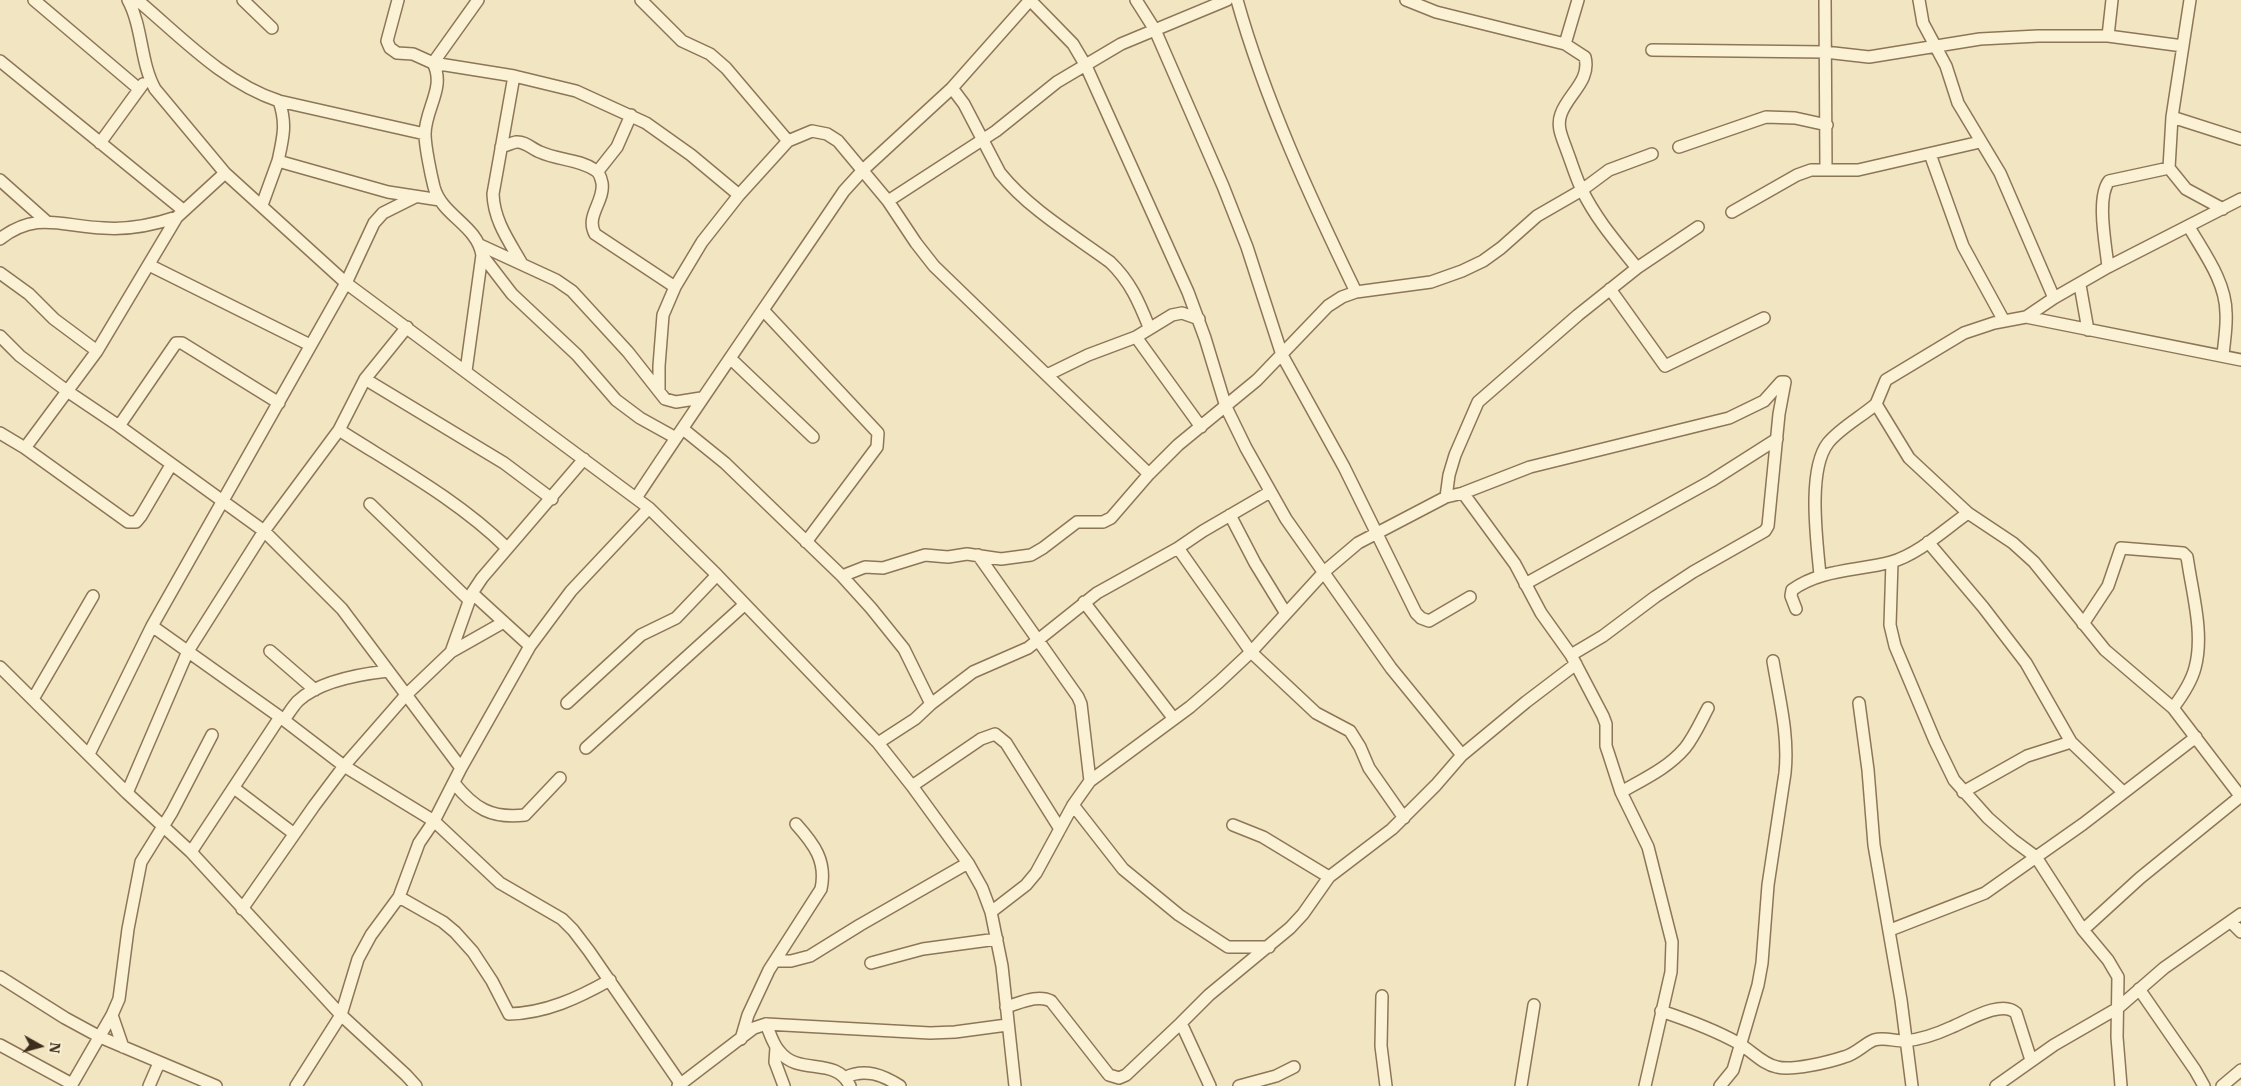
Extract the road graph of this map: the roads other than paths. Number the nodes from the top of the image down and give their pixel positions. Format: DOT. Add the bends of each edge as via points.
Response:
graph roads {
  1 [pos="34,0"];
  2 [pos="128,0"];
  3 [pos="243,0"];
  4 [pos="398,0"];
  5 [pos="478,0"];
  6 [pos="641,0"];
  7 [pos="1136,0"];
  8 [pos="1227,0"];
  9 [pos="1237,0"];
  10 [pos="1406,0"];
  11 [pos="1578,0"];
  12 [pos="1826,0"];
  13 [pos="1920,0"];
  14 [pos="2112,0"];
  15 [pos="2190,0"];
  16 [pos="141,1"];
  17 [pos="272,28"];
  18 [pos="1155,30"];
  19 [pos="2108,36"];
  20 [pos="1565,44"];
  21 [pos="2183,46"];
  22 [pos="1935,47"];
  23 [pos="1652,50"];
  24 [pos="1825,52"];
  25 [pos="0,61"];
  26 [pos="433,63"];
  27 [pos="1086,66"];
  28 [pos="514,76"];
  29 [pos="149,78"];
  30 [pos="952,88"];
  31 [pos="140,89"];
  32 [pos="279,101"];
  33 [pos="631,115"];
  34 [pos="2172,117"];
  35 [pos="1827,125"];
  36 [pos="425,134"];
  37 [pos="983,139"];
  38 [pos="2241,139"];
  39 [pos="788,141"];
  40 [pos="1980,142"];
  41 [pos="100,143"];
  42 [pos="501,147"];
  43 [pos="1679,147"];
  44 [pos="1652,154"];
  45 [pos="1930,154"];
  46 [pos="278,161"];
  47 [pos="2169,168"];
  48 [pos="1826,169"];
  49 [pos="864,170"];
  50 [pos="598,171"];
  51 [pos="225,173"];
  52 [pos="0,180"];
  53 [pos="1582,190"];
  54 [pos="739,195"];
  55 [pos="415,197"];
  56 [pos="2241,199"];
  57 [pos="440,200"];
  58 [pos="888,200"];
  59 [pos="262,206"];
  60 [pos="2223,209"];
  61 [pos="1732,212"];
  62 [pos="180,214"];
  63 [pos="46,221"];
  64 [pos="1698,227"];
  65 [pos="2189,227"];
  66 [pos="0,240"];
  67 [pos="481,250"];
  68 [pos="522,264"];
  69 [pos="149,265"];
  70 [pos="2108,267"];
  71 [pos="1636,268"];
  72 [pos="0,273"];
  73 [pos="346,283"];
  74 [pos="2080,285"];
  75 [pos="675,287"];
  76 [pos="1610,289"];
  77 [pos="1356,292"];
  78 [pos="2054,298"];
  79 [pos="763,310"];
  80 [pos="2026,317"];
  81 [pos="1764,318"];
  82 [pos="1199,320"];
  83 [pos="2004,321"];
  84 [pos="407,327"];
  85 [pos="1149,327"];
  86 [pos="2088,330"];
  87 [pos="0,336"];
  88 [pos="1136,337"];
  89 [pos="310,345"];
  90 [pos="97,351"];
  91 [pos="1282,355"];
  92 [pos="2223,356"];
  93 [pos="730,358"];
  94 [pos="2241,360"];
  95 [pos="466,371"];
  96 [pos="1047,375"];
  97 [pos="365,379"];
  98 [pos="67,391"];
  99 [pos="659,391"];
  100 [pos="701,398"];
  101 [pos="279,403"];
  102 [pos="1876,404"];
  103 [pos="1226,407"];
  104 [pos="119,426"];
  105 [pos="1201,427"];
  106 [pos="340,430"];
  107 [pos="0,433"];
  108 [pos="679,433"];
  109 [pos="813,437"];
  110 [pos="1777,439"];
  111 [pos="25,448"];
  112 [pos="584,459"];
  113 [pos="171,465"];
  114 [pos="1149,474"];
  115 [pos="1270,492"];
  116 [pos="1463,493"];
  117 [pos="1446,497"];
  118 [pos="636,498"];
  119 [pos="552,499"];
  120 [pos="224,500"];
  121 [pos="370,504"];
  122 [pos="649,508"];
  123 [pos="1968,512"];
  124 [pos="1230,515"];
  125 [pos="264,530"];
  126 [pos="1375,534"];
  127 [pos="806,542"];
  128 [pos="1928,542"];
  129 [pos="507,548"];
  130 [pos="1178,548"];
  131 [pos="978,555"];
  132 [pos="1892,562"];
  133 [pos="1324,571"];
  134 [pos="717,574"];
  135 [pos="842,576"];
  136 [pos="1820,576"];
  137 [pos="1525,584"];
  138 [pos="93,596"];
  139 [pos="470,597"];
  140 [pos="1470,597"];
  141 [pos="1084,602"];
  142 [pos="744,605"];
  143 [pos="1796,609"];
  144 [pos="1286,612"];
  145 [pos="504,622"];
  146 [pos="2083,624"];
  147 [pos="152,626"];
  148 [pos="1039,639"];
  149 [pos="530,646"];
  150 [pos="188,651"];
  151 [pos="270,651"];
  152 [pos="451,652"];
  153 [pos="1250,652"];
  154 [pos="1573,660"];
  155 [pos="1772,661"];
  156 [pos="0,667"];
  157 [pos="388,671"];
  158 [pos="315,690"];
  159 [pos="406,695"];
  160 [pos="33,698"];
  161 [pos="567,703"];
  162 [pos="1859,703"];
  163 [pos="931,704"];
  164 [pos="1708,708"];
  165 [pos="2173,708"];
  166 [pos="282,718"];
  167 [pos="1174,719"];
  168 [pos="212,735"];
  169 [pos="2196,737"];
  170 [pos="2071,742"];
  171 [pos="878,743"];
  172 [pos="586,748"];
  173 [pos="89,754"];
  174 [pos="1462,755"];
  175 [pos="344,766"];
  176 [pos="460,768"];
  177 [pos="560,778"];
  178 [pos="1090,780"];
  179 [pos="454,783"];
  180 [pos="912,786"];
  181 [pos="234,788"];
  182 [pos="1621,792"];
  183 [pos="1963,792"];
  184 [pos="2123,792"];
  185 [pos="127,793"];
  186 [pos="2241,797"];
  187 [pos="1073,805"];
  188 [pos="1404,818"];
  189 [pos="434,821"];
  190 [pos="796,824"];
  191 [pos="1233,825"];
  192 [pos="163,826"];
  193 [pos="1060,829"];
  194 [pos="293,833"];
  195 [pos="191,852"];
  196 [pos="2036,857"];
  197 [pos="968,864"];
  198 [pos="1329,877"];
  199 [pos="399,897"];
  200 [pos="242,909"];
  201 [pos="991,912"];
  202 [pos="2241,914"];
  203 [pos="2232,922"];
  204 [pos="1890,930"];
  205 [pos="2084,930"];
  206 [pos="2241,932"];
  207 [pos="997,939"];
  208 [pos="1269,947"];
  209 [pos="775,961"];
  210 [pos="871,963"];
  211 [pos="0,977"];
  212 [pos="610,980"];
  213 [pos="2139,989"];
  214 [pos="1382,996"];
  215 [pos="1534,1005"];
  216 [pos="1006,1007"];
  217 [pos="2118,1008"];
  218 [pos="1661,1011"];
  219 [pos="112,1015"];
  220 [pos="340,1015"];
  221 [pos="1181,1023"];
  222 [pos="766,1024"];
  223 [pos="1007,1024"];
  224 [pos="100,1037"];
  225 [pos="741,1039"];
  226 [pos="1906,1041"];
  227 [pos="1741,1044"];
  228 [pos="0,1045"];
  229 [pos="123,1047"];
  230 [pos="776,1047"];
  231 [pos="2031,1060"];
  232 [pos="160,1064"];
  233 [pos="1294,1067"];
  234 [pos="2241,1070"];
  235 [pos="406,1075"];
  236 [pos="848,1082"];
  237 [pos="72,1085"];
  238 [pos="680,1085"];
  239 [pos="149,1086"];
  240 [pos="216,1086"];
  241 [pos="296,1086"];
  242 [pos="401,1086"];
  243 [pos="416,1086"];
  244 [pos="784,1086"];
  245 [pos="900,1086"];
  246 [pos="1015,1086"];
  247 [pos="1210,1086"];
  248 [pos="1239,1086"];
  249 [pos="1386,1086"];
  250 [pos="1521,1086"];
  251 [pos="1645,1086"];
  252 [pos="1720,1086"];
  253 [pos="1912,1086"];
  254 [pos="1996,1086"];
  255 [pos="2121,1086"];
  256 [pos="2204,1086"];
  257 [pos="2222,1086"];
  1 -- 31 [label="street"];
  2 -- 29 [label="street" via="136,20"];
  3 -- 17 [label="street"];
  4 -- 26 [label="street" via="387,40 390,48"];
  5 -- 26 [label="street"];
  6 -- 39 [label="street" via="682,41 710,54 726,68"];
  7 -- 18 [label="street"];
  8 -- 18 [label="street"];
  9 -- 77 [label="street" via="1262,75"];
  10 -- 20 [label="street" via="1436,12"];
  11 -- 20 [label="street"];
  12 -- 24 [label="street"];
  13 -- 22 [label="street" via="1924,22"];
  14 -- 19 [label="street"];
  15 -- 21 [label="street"];
  16 -- 32 [label="street" via="220,70 260,95"];
  18 -- 27 [label="street" via="1127,41"];
  18 -- 91 [label="street" via="1247,247"];
  19 -- 21 [label="street"];
  19 -- 22 [label="street" via="1980,39"];
  20 -- 53 [label="street" via="1584,57 1587,66 1580,85 1564,108 1559,126"];
  21 -- 34 [label="street"];
  22 -- 24 [label="street" via="1880,56"];
  22 -- 40 [label="street" via="1946,66 1958,103"];
  23 -- 24 [label="street"];
  24 -- 35 [label="street"];
  25 -- 41 [label="street"];
  26 -- 28 [label="street"];
  26 -- 36 [label="street" via="438,72 438,82"];
  27 -- 30 [label="street" via="1073,44 1030,0"];
  27 -- 37 [label="street" via="1044,91"];
  27 -- 82 [label="street"];
  28 -- 33 [label="street" via="576,91"];
  28 -- 42 [label="street"];
  29 -- 31 [label="street"];
  29 -- 51 [label="street"];
  30 -- 37 [label="street"];
  30 -- 49 [label="street"];
  31 -- 41 [label="street"];
  32 -- 36 [label="street"];
  32 -- 46 [label="street" via="284,116 284,132"];
  33 -- 50 [label="street" via="617,147"];
  33 -- 54 [label="street" via="691,155"];
  34 -- 38 [label="street"];
  34 -- 47 [label="street"];
  35 -- 43 [label="street" via="1795,118 1766,117"];
  35 -- 48 [label="street"];
  36 -- 57 [label="street" via="434,186"];
  37 -- 58 [label="street"];
  37 -- 85 [label="street" via="1000,172 1020,196 1119,271 1136,295"];
  39 -- 49 [label="street" via="812,131 827,134 838,141"];
  39 -- 54 [label="street"];
  40 -- 45 [label="street"];
  40 -- 78 [label="street" via="2003,180"];
  41 -- 62 [label="street"];
  42 -- 50 [label="street" via="516,142 526,144 541,153"];
  42 -- 68 [label="street" via="493,208 497,222"];
  44 -- 53 [label="street" via="1617,166"];
  45 -- 48 [label="street" via="1858,170"];
  45 -- 83 [label="street" via="1963,246"];
  46 -- 55 [label="street"];
  46 -- 59 [label="street"];
  47 -- 60 [label="street" via="2186,189"];
  47 -- 70 [label="street" via="2116,178 2105,186 2103,207"];
  48 -- 61 [label="street" via="1797,175"];
  49 -- 58 [label="street"];
  49 -- 79 [label="street" via="844,191"];
  50 -- 75 [label="street" via="602,183 592,217 591,226 595,234"];
  51 -- 59 [label="street"];
  51 -- 62 [label="street"];
  52 -- 63 [label="street"];
  53 -- 71 [label="street" via="1604,227"];
  53 -- 77 [label="street" via="1537,216 1501,248 1462,271 1431,282"];
  54 -- 75 [label="street" via="702,242"];
  55 -- 57 [label="street"];
  55 -- 73 [label="street" via="383,213 374,223"];
  56 -- 60 [label="street"];
  57 -- 67 [label="street" via="476,237"];
  58 -- 96 [label="street" via="934,266"];
  59 -- 73 [label="street"];
  60 -- 65 [label="street"];
  62 -- 63 [label="street" via="129,228"];
  62 -- 69 [label="street"];
  63 -- 66 [label="street" via="15,229"];
  64 -- 71 [label="street"];
  65 -- 70 [label="street"];
  65 -- 92 [label="street" via="2212,267 2225,300"];
  67 -- 68 [label="street"];
  67 -- 95 [label="street"];
  67 -- 108 [label="street" via="512,294 577,355 616,400 640,418"];
  68 -- 99 [label="street" via="572,291"];
  69 -- 89 [label="street"];
  69 -- 90 [label="street"];
  70 -- 74 [label="street"];
  71 -- 76 [label="street"];
  72 -- 90 [label="street"];
  73 -- 84 [label="street"];
  73 -- 89 [label="street"];
  74 -- 78 [label="street"];
  74 -- 86 [label="street"];
  75 -- 99 [label="street" via="663,315"];
  76 -- 81 [label="street" via="1665,366"];
  76 -- 117 [label="street" via="1478,402 1454,454"];
  77 -- 91 [label="street" via="1328,306"];
  78 -- 80 [label="street"];
  79 -- 93 [label="street"];
  79 -- 127 [label="street" via="878,433 877,447"];
  80 -- 83 [label="street"];
  80 -- 86 [label="street"];
  82 -- 85 [label="street" via="1177,313"];
  82 -- 103 [label="street"];
  83 -- 102 [label="street" via="1964,333 1894,374 1886,380"];
  84 -- 95 [label="street"];
  84 -- 97 [label="street"];
  85 -- 88 [label="street"];
  86 -- 92 [label="street"];
  87 -- 98 [label="street" via="20,356"];
  88 -- 96 [label="street"];
  88 -- 105 [label="street"];
  89 -- 101 [label="street"];
  90 -- 98 [label="street"];
  91 -- 103 [label="street"];
  91 -- 126 [label="street" via="1344,468"];
  92 -- 94 [label="street"];
  93 -- 100 [label="street"];
  93 -- 109 [label="street"];
  95 -- 112 [label="street"];
  96 -- 114 [label="street"];
  97 -- 106 [label="street"];
  97 -- 119 [label="street" via="504,462"];
  98 -- 104 [label="street"];
  98 -- 111 [label="street"];
  99 -- 100 [label="street" via="676,402"];
  100 -- 108 [label="street"];
  101 -- 104 [label="street" via="182,343 176,343"];
  101 -- 120 [label="street"];
  102 -- 123 [label="street" via="1909,458"];
  102 -- 136 [label="street" via="1829,442 1822,455 1817,474 1814,518"];
  103 -- 105 [label="street"];
  103 -- 115 [label="street"];
  104 -- 113 [label="street"];
  105 -- 114 [label="street"];
  106 -- 125 [label="street"];
  106 -- 129 [label="street" via="461,507"];
  107 -- 111 [label="street"];
  108 -- 118 [label="street"];
  108 -- 127 [label="street" via="725,463"];
  110 -- 116 [label="street" via="1786,385 1783,381 1761,404 1729,418 1530,467"];
  110 -- 137 [label="street" via="1711,481"];
  110 -- 154 [label="street" via="1765,531 1655,597"];
  111 -- 113 [label="street" via="128,522 136,522 141,516"];
  112 -- 118 [label="street"];
  112 -- 119 [label="street"];
  113 -- 120 [label="street"];
  114 -- 131 [label="street" via="1111,518 1103,522 1077,522 1030,555 1001,559"];
  115 -- 124 [label="street"];
  115 -- 133 [label="street"];
  116 -- 117 [label="street"];
  116 -- 137 [label="street" via="1515,564"];
  117 -- 126 [label="street"];
  118 -- 122 [label="street"];
  119 -- 129 [label="street"];
  120 -- 125 [label="street"];
  120 -- 147 [label="street"];
  121 -- 139 [label="street"];
  122 -- 134 [label="street"];
  122 -- 149 [label="street" via="571,591"];
  123 -- 128 [label="street"];
  123 -- 146 [label="street" via="2034,562"];
  124 -- 130 [label="street"];
  124 -- 144 [label="street"];
  125 -- 150 [label="street"];
  125 -- 157 [label="street" via="342,609"];
  126 -- 133 [label="street"];
  126 -- 140 [label="street" via="1421,618 1434,620"];
  127 -- 135 [label="street"];
  128 -- 132 [label="street"];
  128 -- 170 [label="street" via="2026,663"];
  129 -- 139 [label="street"];
  130 -- 141 [label="street"];
  130 -- 153 [label="street"];
  131 -- 135 [label="street" via="925,556 883,568 865,567"];
  131 -- 148 [label="street"];
  132 -- 136 [label="street"];
  132 -- 183 [label="street" via="1890,625 1895,646 1944,763"];
  133 -- 144 [label="street"];
  133 -- 174 [label="street" via="1391,668"];
  134 -- 142 [label="street"];
  134 -- 161 [label="street" via="676,618 641,635"];
  135 -- 163 [label="street" via="904,649"];
  136 -- 143 [label="street" via="1792,590"];
  137 -- 154 [label="street"];
  138 -- 160 [label="street"];
  139 -- 145 [label="street"];
  139 -- 152 [label="street"];
  141 -- 148 [label="street"];
  141 -- 167 [label="street"];
  142 -- 171 [label="street"];
  142 -- 172 [label="street"];
  144 -- 153 [label="street"];
  145 -- 149 [label="street"];
  145 -- 152 [label="street"];
  146 -- 165 [label="street" via="2105,650"];
  146 -- 165 [label="street" via="2108,586 2121,548 2183,553 2188,563 2198,650 2190,682"];
  147 -- 150 [label="street"];
  147 -- 173 [label="street"];
  148 -- 163 [label="street" via="1017,654 974,672"];
  148 -- 178 [label="street" via="1075,690 1081,704"];
  149 -- 176 [label="street"];
  150 -- 166 [label="street"];
  150 -- 185 [label="street"];
  151 -- 158 [label="street"];
  152 -- 159 [label="street"];
  153 -- 167 [label="street"];
  153 -- 188 [label="street" via="1316,713 1350,731 1369,768"];
  154 -- 174 [label="street"];
  154 -- 182 [label="street" via="1606,724 1606,746"];
  155 -- 227 [label="street" via="1787,756 1768,885 1762,963"];
  156 -- 160 [label="street"];
  157 -- 158 [label="street" via="359,675"];
  157 -- 159 [label="street"];
  158 -- 166 [label="street"];
  159 -- 175 [label="street"];
  159 -- 176 [label="street"];
  160 -- 173 [label="street"];
  162 -- 204 [label="street" via="1874,845"];
  163 -- 171 [label="street"];
  164 -- 182 [label="street" via="1686,747 1675,758"];
  165 -- 169 [label="street"];
  166 -- 175 [label="street"];
  166 -- 181 [label="street"];
  167 -- 178 [label="street"];
  168 -- 192 [label="street"];
  169 -- 184 [label="street"];
  169 -- 186 [label="street"];
  170 -- 183 [label="street" via="2027,756"];
  170 -- 184 [label="street"];
  171 -- 180 [label="street"];
  173 -- 185 [label="street"];
  174 -- 188 [label="street"];
  175 -- 189 [label="street"];
  175 -- 194 [label="street"];
  176 -- 179 [label="street"];
  177 -- 179 [label="street" via="525,815 513,816 476,807"];
  178 -- 187 [label="street"];
  179 -- 189 [label="street"];
  180 -- 193 [label="street" via="981,739 994,734 1006,743"];
  180 -- 197 [label="street"];
  181 -- 194 [label="street"];
  181 -- 195 [label="street"];
  182 -- 218 [label="street" via="1648,847 1671,929 1670,972"];
  183 -- 196 [label="street" via="2013,840"];
  184 -- 196 [label="street"];
  185 -- 192 [label="street"];
  186 -- 205 [label="street" via="2148,872"];
  187 -- 193 [label="street"];
  187 -- 208 [label="street" via="1122,869 1179,914 1228,947"];
  188 -- 198 [label="street"];
  189 -- 199 [label="street" via="419,843"];
  189 -- 212 [label="street" via="500,883 562,920"];
  190 -- 209 [label="street" via="816,849 824,875 821,889"];
  191 -- 198 [label="street" via="1263,837"];
  192 -- 195 [label="street"];
  192 -- 219 [label="street" via="141,862 128,929 121,991"];
  193 -- 201 [label="street" via="1026,885"];
  194 -- 200 [label="street"];
  195 -- 200 [label="street"];
  196 -- 204 [label="street" via="1985,893"];
  196 -- 205 [label="street"];
  197 -- 201 [label="street"];
  197 -- 209 [label="street" via="810,956"];
  198 -- 208 [label="street" via="1303,914"];
  199 -- 212 [label="street" via="455,932 473,952 509,1014 560,1005"];
  199 -- 220 [label="street" via="358,959"];
  200 -- 220 [label="street"];
  201 -- 207 [label="street"];
  202 -- 203 [label="street"];
  203 -- 206 [label="street"];
  203 -- 213 [label="street"];
  204 -- 226 [label="street"];
  205 -- 217 [label="street" via="2115,969"];
  207 -- 210 [label="street" via="923,949"];
  207 -- 216 [label="street"];
  208 -- 221 [label="street"];
  209 -- 225 [label="street" via="759,989"];
  211 -- 224 [label="street"];
  212 -- 238 [label="street"];
  213 -- 217 [label="street"];
  213 -- 256 [label="street"];
  214 -- 249 [label="street" via="1381,1046"];
  215 -- 250 [label="street"];
  216 -- 221 [label="street" via="1039,998 1051,1001 1109,1075 1119,1078 1126,1076"];
  216 -- 223 [label="street"];
  217 -- 231 [label="street"];
  217 -- 255 [label="street"];
  218 -- 227 [label="street" via="1705,1026"];
  218 -- 251 [label="street"];
  219 -- 224 [label="street"];
  219 -- 229 [label="street"];
  220 -- 235 [label="street"];
  220 -- 241 [label="street"];
  221 -- 247 [label="street"];
  222 -- 223 [label="street" via="930,1033"];
  222 -- 225 [label="street" via="754,1028"];
  222 -- 230 [label="street"];
  223 -- 246 [label="street"];
  224 -- 229 [label="street"];
  224 -- 237 [label="street"];
  225 -- 238 [label="street"];
  226 -- 227 [label="street" via="1880,1039 1845,1057 1785,1068 1765,1062"];
  226 -- 231 [label="street" via="1950,1028 1997,1008 2007,1008 2016,1013"];
  226 -- 253 [label="street"];
  227 -- 252 [label="street" via="1733,1070"];
  228 -- 237 [label="street"];
  229 -- 232 [label="street"];
  230 -- 236 [label="street" via="791,1061 837,1070"];
  230 -- 244 [label="street" via="775,1062"];
  231 -- 254 [label="street"];
  232 -- 239 [label="street"];
  232 -- 240 [label="street"];
  233 -- 248 [label="street" via="1276,1076"];
  234 -- 257 [label="street"];
  235 -- 242 [label="street"];
  235 -- 243 [label="street"];
  236 -- 245 [label="street" via="861,1072 868,1072"];
}
